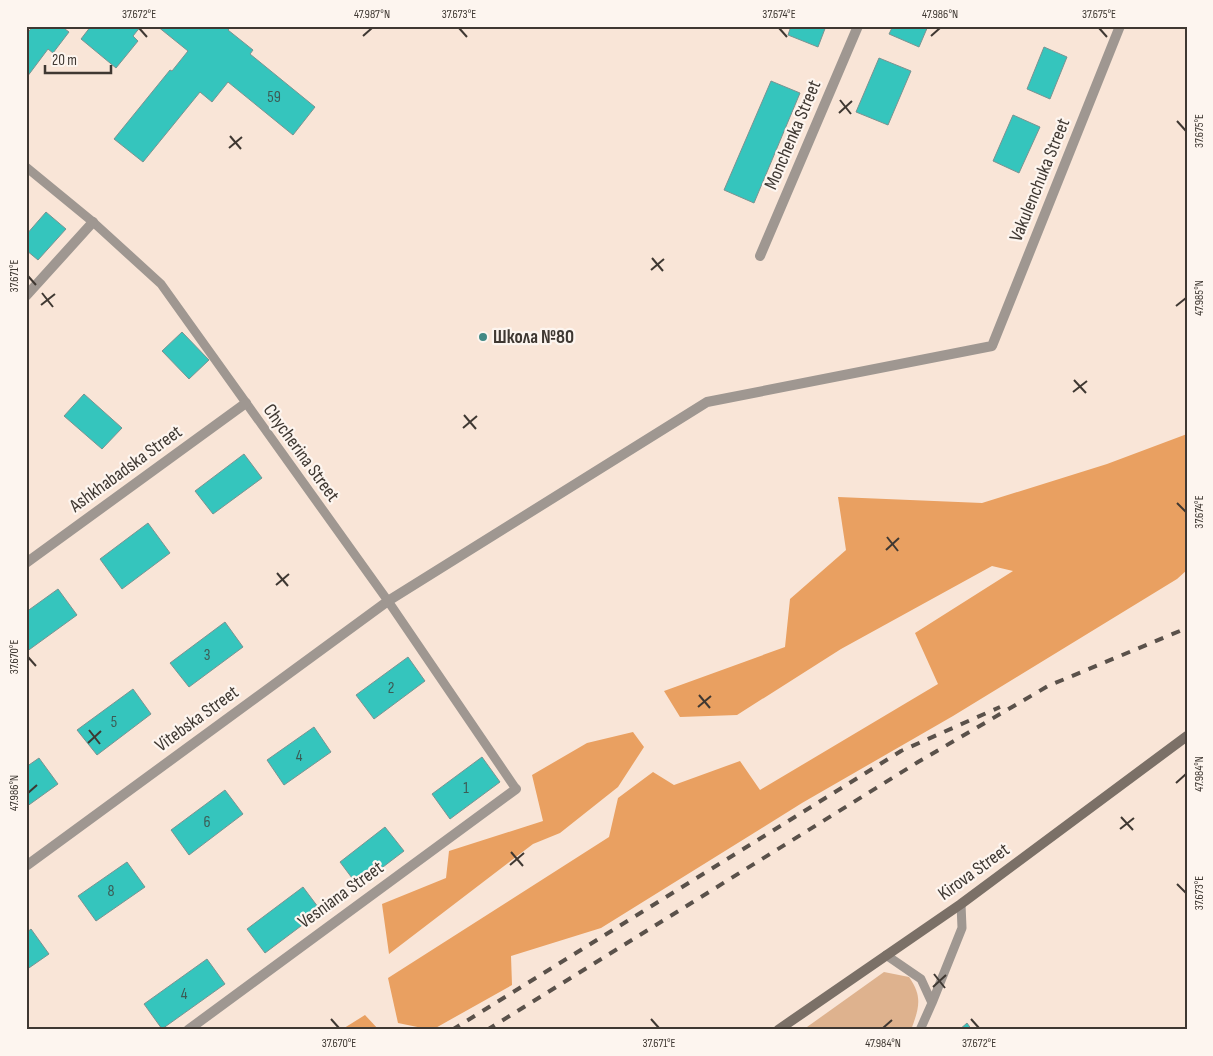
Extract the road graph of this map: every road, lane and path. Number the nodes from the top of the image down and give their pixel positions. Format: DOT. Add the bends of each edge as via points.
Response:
graph roads {
  1 [pos="858,26"];
  2 [pos="1120,26"];
  3 [pos="26,167"];
  4 [pos="93,222"];
  5 [pos="760,256"];
  6 [pos="26,296"];
  7 [pos="992,346"];
  8 [pos="246,403"];
  9 [pos="26,563"];
  10 [pos="388,602"];
  11 [pos="1187,736"];
  12 [pos="516,789"];
  13 [pos="26,866"];
  14 [pos="961,904"];
  15 [pos="886,955"];
  16 [pos="932,1004"];
  17 [pos="188,1030"];
  18 [pos="778,1030"];
  19 [pos="920,1030"];
  1 -- 5 [label="street, Monchenka Street"];
  2 -- 7 [label="street, Vakulenchuka Street"];
  3 -- 4 [label="lane, Chycherina Street"];
  4 -- 6 [label="street"];
  4 -- 8 [label="lane, Chycherina Street" via="161,284"];
  7 -- 10 [label="street, Vitebska Street" via="707,402"];
  8 -- 9 [label="street, Ashkhabadska Street"];
  8 -- 10 [label="lane, Chycherina Street"];
  10 -- 12 [label="lane, Chycherina Street"];
  10 -- 13 [label="street, Vitebska Street"];
  11 -- 14 [label="main road, Kirova Street"];
  12 -- 17 [label="street, Vesniana Street"];
  14 -- 15 [label="main road, Kirova Street"];
  14 -- 16 [label="lane" via="962,928"];
  15 -- 16 [label="lane" via="921,979"];
  15 -- 18 [label="main road, Kirova Street"];
  16 -- 19 [label="lane"];
}
